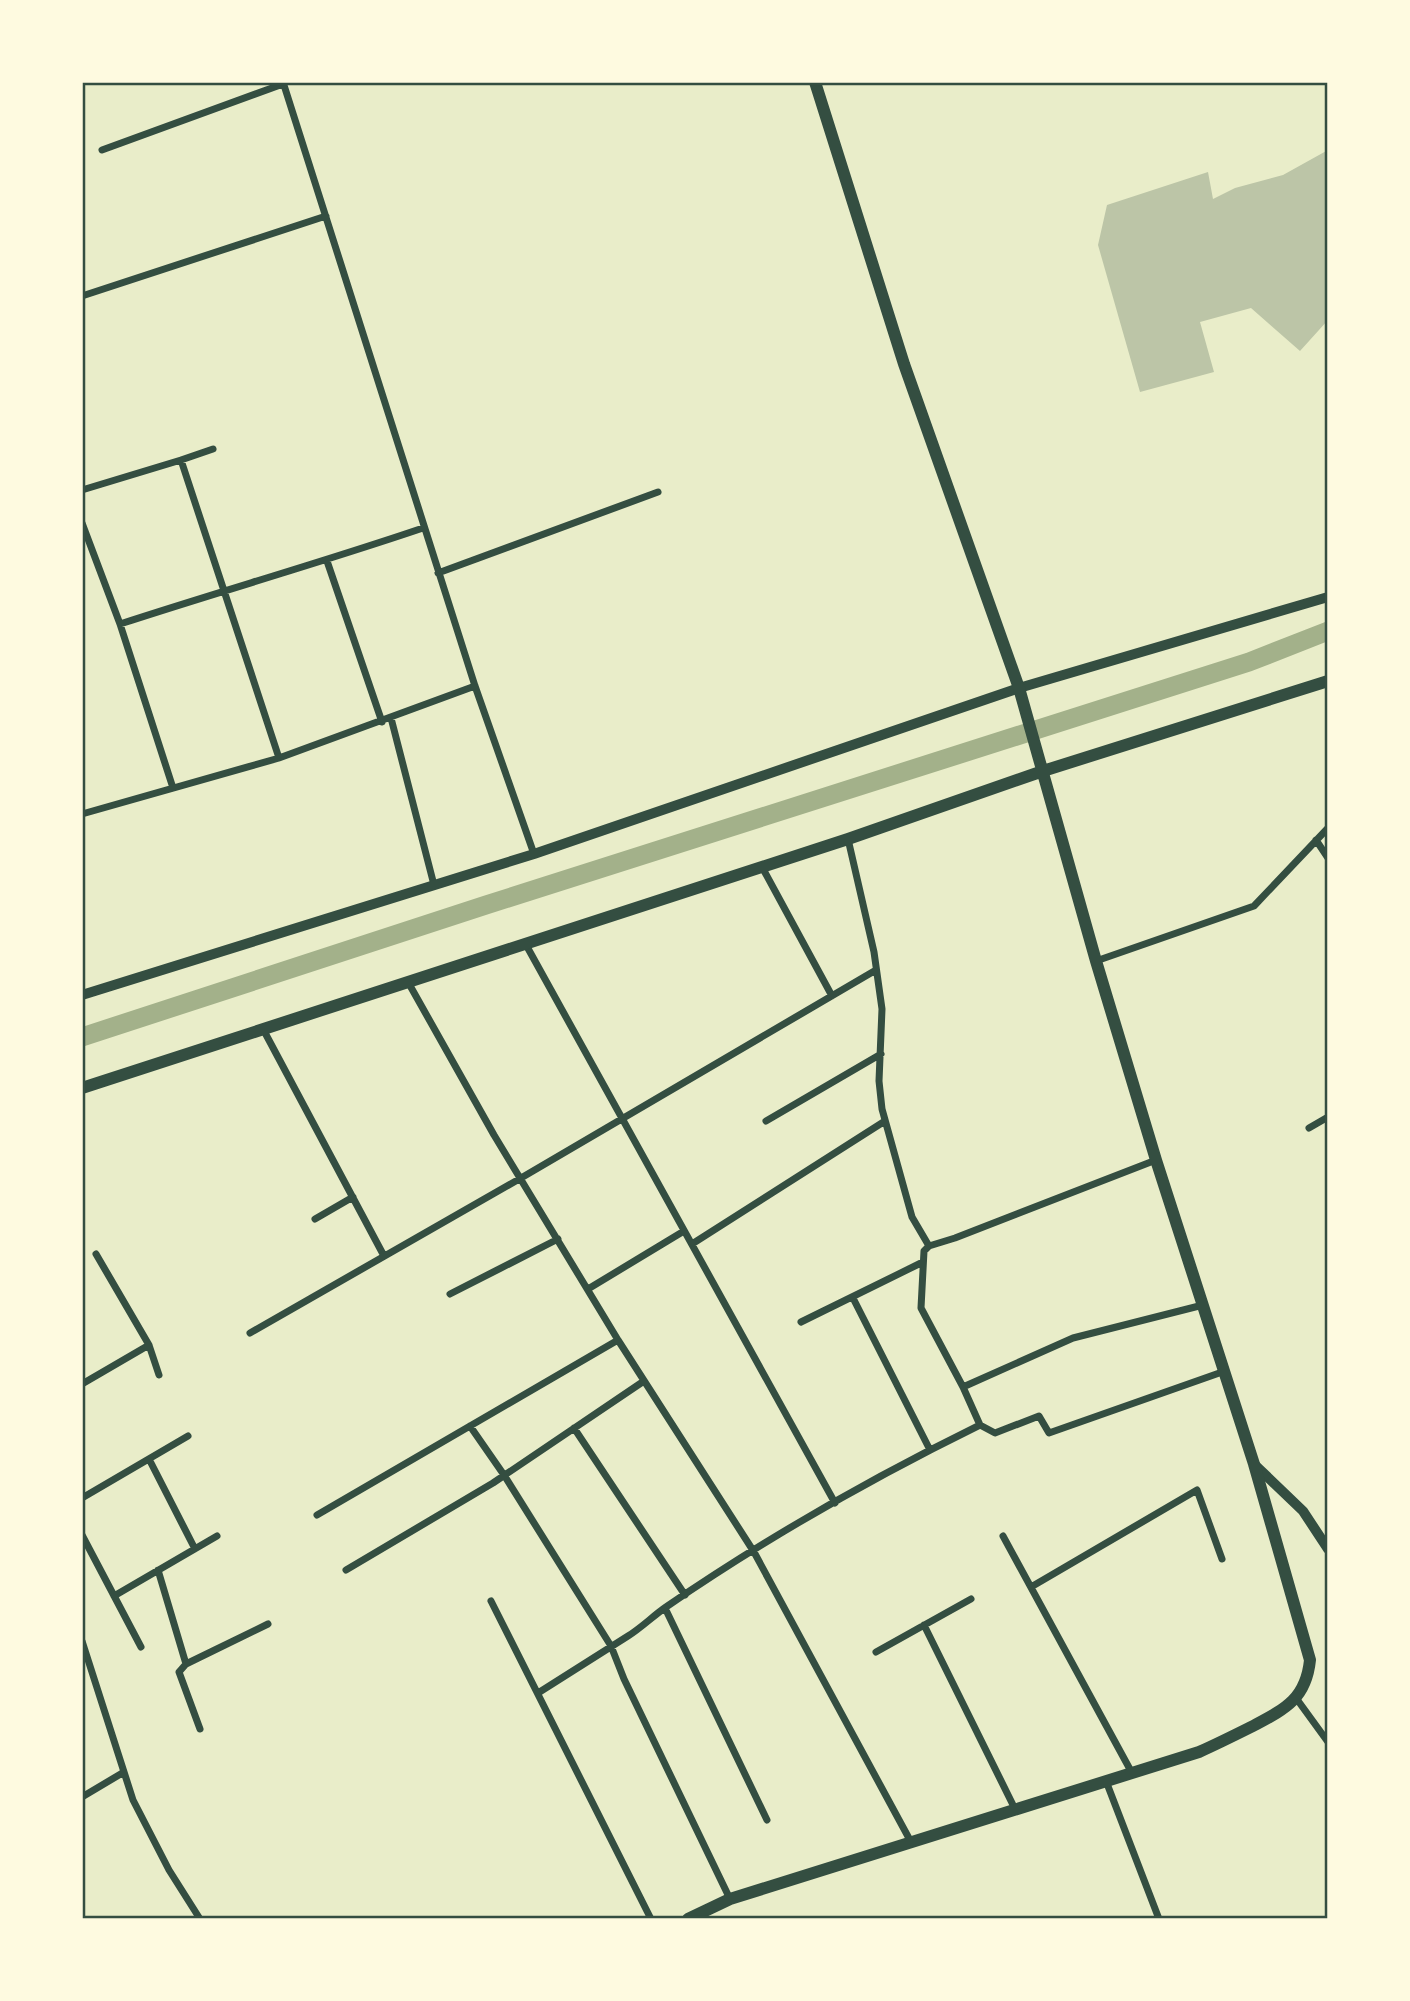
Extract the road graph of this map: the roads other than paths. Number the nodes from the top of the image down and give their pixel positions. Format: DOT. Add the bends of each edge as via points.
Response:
graph roads {
  1 [pos="815,82"];
  2 [pos="283,83"];
  3 [pos="102,150"];
  4 [pos="326,216"];
  5 [pos="82,296"];
  6 [pos="213,449"];
  7 [pos="181,460"];
  8 [pos="82,490"];
  9 [pos="658,492"];
  10 [pos="82,523"];
  11 [pos="423,528"];
  12 [pos="327,561"];
  13 [pos="438,573"];
  14 [pos="223,590"];
  15 [pos="1328,597"];
  16 [pos="120,624"];
  17 [pos="1328,681"];
  18 [pos="475,686"];
  19 [pos="1019,688"];
  20 [pos="391,718"];
  21 [pos="383,722"];
  22 [pos="279,758"];
  23 [pos="1043,771"];
  24 [pos="173,788"];
  25 [pos="83,812"];
  26 [pos="1328,828"];
  27 [pos="848,839"];
  28 [pos="1316,840"];
  29 [pos="534,854"];
  30 [pos="1328,858"];
  31 [pos="762,867"];
  32 [pos="434,885"];
  33 [pos="525,943"];
  34 [pos="1096,961"];
  35 [pos="876,970"];
  36 [pos="407,981"];
  37 [pos="82,995"];
  38 [pos="832,996"];
  39 [pos="262,1029"];
  40 [pos="881,1054"];
  41 [pos="82,1088"];
  42 [pos="1328,1117"];
  43 [pos="621,1119"];
  44 [pos="766,1121"];
  45 [pos="885,1121"];
  46 [pos="1309,1128"];
  47 [pos="1156,1160"];
  48 [pos="521,1178"];
  49 [pos="353,1197"];
  50 [pos="314,1219"];
  51 [pos="684,1231"];
  52 [pos="558,1239"];
  53 [pos="692,1244"];
  54 [pos="929,1246"];
  55 [pos="96,1254"];
  56 [pos="384,1256"];
  57 [pos="923,1262"];
  58 [pos="588,1289"];
  59 [pos="450,1294"];
  60 [pos="853,1298"];
  61 [pos="1204,1305"];
  62 [pos="801,1322"];
  63 [pos="250,1332"];
  64 [pos="618,1340"];
  65 [pos="149,1345"];
  66 [pos="1225,1371"];
  67 [pos="159,1375"];
  68 [pos="644,1381"];
  69 [pos="82,1384"];
  70 [pos="963,1387"];
  71 [pos="980,1425"];
  72 [pos="470,1426"];
  73 [pos="574,1428"];
  74 [pos="188,1436"];
  75 [pos="930,1450"];
  76 [pos="149,1459"];
  77 [pos="1254,1464"];
  78 [pos="504,1475"];
  79 [pos="82,1498"];
  80 [pos="835,1503"];
  81 [pos="317,1515"];
  82 [pos="82,1535"];
  83 [pos="217,1536"];
  84 [pos="1003,1536"];
  85 [pos="195,1549"];
  86 [pos="1328,1549"];
  87 [pos="754,1552"];
  88 [pos="1222,1559"];
  89 [pos="158,1570"];
  90 [pos="346,1570"];
  91 [pos="1031,1587"];
  92 [pos="685,1595"];
  93 [pos="114,1596"];
  94 [pos="971,1599"];
  95 [pos="491,1601"];
  96 [pos="665,1608"];
  97 [pos="268,1623"];
  98 [pos="925,1625"];
  99 [pos="82,1641"];
  100 [pos="611,1646"];
  101 [pos="141,1647"];
  102 [pos="876,1652"];
  103 [pos="187,1664"];
  104 [pos="91,1668"];
  105 [pos="82,1674"];
  106 [pos="538,1693"];
  107 [pos="1296,1698"];
  108 [pos="200,1729"];
  109 [pos="1328,1742"];
  110 [pos="124,1772"];
  111 [pos="1132,1773"];
  112 [pos="1106,1781"];
  113 [pos="82,1797"];
  114 [pos="1015,1809"];
  115 [pos="767,1820"];
  116 [pos="911,1842"];
  117 [pos="730,1899"];
  118 [pos="200,1919"];
  119 [pos="651,1919"];
  120 [pos="688,1919"];
  121 [pos="1159,1919"];
  1 -- 19 [label="main road" via="904,364"];
  2 -- 3 [label="street"];
  2 -- 4 [label="street"];
  4 -- 5 [label="street"];
  4 -- 11 [label="street"];
  6 -- 7 [label="street"];
  7 -- 8 [label="street"];
  7 -- 14 [label="street"];
  9 -- 13 [label="street"];
  10 -- 16 [label="street"];
  11 -- 12 [label="street"];
  11 -- 13 [label="street"];
  12 -- 14 [label="street"];
  12 -- 21 [label="street"];
  13 -- 18 [label="street"];
  14 -- 16 [label="street"];
  14 -- 22 [label="street"];
  15 -- 19 [label="street"];
  16 -- 24 [label="street"];
  17 -- 23 [label="main road"];
  18 -- 20 [label="street"];
  18 -- 29 [label="street"];
  19 -- 23 [label="main road"];
  19 -- 29 [label="street"];
  20 -- 21 [label="street"];
  20 -- 32 [label="street"];
  21 -- 22 [label="street"];
  22 -- 24 [label="street"];
  23 -- 27 [label="main road"];
  23 -- 34 [label="main road"];
  24 -- 25 [label="street"];
  26 -- 28 [label="street"];
  27 -- 31 [label="main road"];
  27 -- 35 [label="street"];
  28 -- 30 [label="street"];
  28 -- 34 [label="street" via="1254,906"];
  29 -- 32 [label="street"];
  31 -- 33 [label="main road"];
  31 -- 38 [label="street"];
  32 -- 37 [label="street"];
  33 -- 36 [label="main road"];
  33 -- 43 [label="street"];
  34 -- 47 [label="main road"];
  35 -- 38 [label="street"];
  35 -- 40 [label="street" via="882,1009"];
  36 -- 39 [label="main road"];
  36 -- 48 [label="street"];
  38 -- 43 [label="street"];
  39 -- 41 [label="main road"];
  39 -- 49 [label="street"];
  40 -- 44 [label="street"];
  40 -- 45 [label="street" via="879,1081"];
  42 -- 46 [label="street"];
  43 -- 48 [label="street"];
  43 -- 51 [label="street"];
  45 -- 53 [label="street"];
  45 -- 54 [label="street" via="912,1217"];
  47 -- 54 [label="street"];
  47 -- 61 [label="main road"];
  48 -- 52 [label="street"];
  48 -- 56 [label="street"];
  49 -- 50 [label="street"];
  49 -- 56 [label="street"];
  51 -- 53 [label="street"];
  51 -- 58 [label="street"];
  52 -- 58 [label="street"];
  52 -- 59 [label="street"];
  53 -- 80 [label="street"];
  54 -- 57 [label="street"];
  55 -- 65 [label="street"];
  56 -- 63 [label="street"];
  57 -- 60 [label="street"];
  57 -- 70 [label="street" via="921,1308"];
  58 -- 64 [label="street"];
  60 -- 62 [label="street"];
  60 -- 75 [label="street"];
  61 -- 66 [label="main road"];
  61 -- 70 [label="street" via="1073,1338"];
  64 -- 68 [label="street"];
  64 -- 72 [label="street"];
  65 -- 67 [label="street"];
  65 -- 69 [label="street"];
  66 -- 71 [label="street" via="1049,1433 1039,1416 995,1433"];
  66 -- 77 [label="main road"];
  68 -- 73 [label="street"];
  68 -- 87 [label="street"];
  70 -- 71 [label="street"];
  71 -- 75 [label="street"];
  72 -- 78 [label="street"];
  72 -- 81 [label="street"];
  73 -- 78 [label="street"];
  73 -- 92 [label="street"];
  74 -- 76 [label="street"];
  75 -- 80 [label="street"];
  76 -- 79 [label="street"];
  76 -- 85 [label="street"];
  77 -- 86 [label="street" via="1303,1511"];
  77 -- 107 [label="main road" via="1310,1660"];
  78 -- 90 [label="street"];
  78 -- 100 [label="street"];
  80 -- 87 [label="street"];
  82 -- 93 [label="street"];
  83 -- 85 [label="street"];
  84 -- 91 [label="street"];
  85 -- 89 [label="street"];
  87 -- 92 [label="street"];
  87 -- 116 [label="street"];
  88 -- 91 [label="street" via="1197,1490"];
  89 -- 93 [label="street"];
  89 -- 103 [label="street"];
  91 -- 111 [label="street"];
  92 -- 96 [label="street"];
  93 -- 101 [label="street"];
  94 -- 98 [label="street"];
  95 -- 106 [label="street"];
  96 -- 100 [label="street"];
  96 -- 115 [label="street"];
  97 -- 103 [label="street"];
  98 -- 102 [label="street"];
  98 -- 114 [label="street"];
  99 -- 104 [label="street"];
  100 -- 106 [label="street"];
  100 -- 117 [label="street"];
  103 -- 108 [label="street" via="179,1672"];
  104 -- 105 [label="street"];
  104 -- 110 [label="street"];
  106 -- 119 [label="street"];
  107 -- 109 [label="street"];
  107 -- 111 [label="main road" via="1277,1714 1233,1737"];
  110 -- 113 [label="street"];
  110 -- 118 [label="street" via="163,1858"];
  111 -- 112 [label="main road"];
  112 -- 114 [label="main road"];
  112 -- 121 [label="street"];
  114 -- 116 [label="main road"];
  116 -- 117 [label="main road"];
  117 -- 120 [label="main road"];
}
